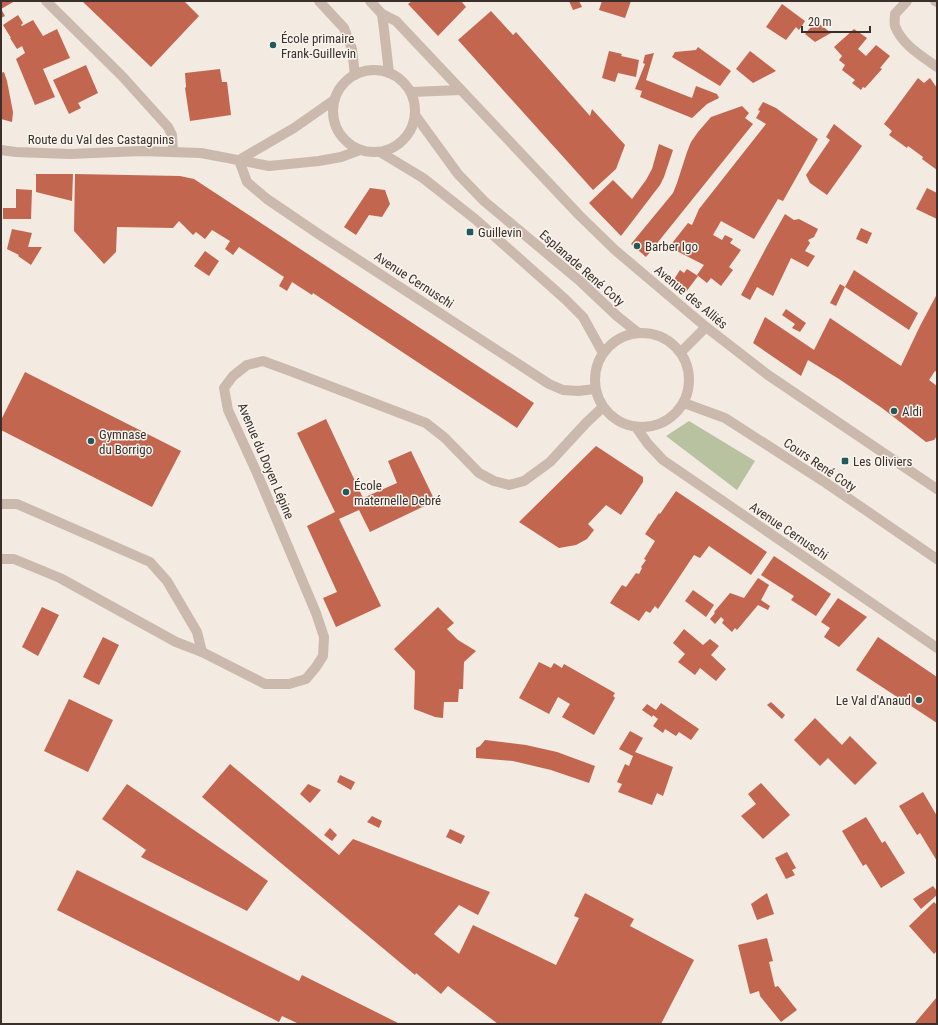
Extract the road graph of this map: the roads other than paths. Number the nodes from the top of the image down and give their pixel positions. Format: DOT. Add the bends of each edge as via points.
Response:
graph roads {
  1 [pos="46,1"];
  2 [pos="319,1"];
  3 [pos="370,1"];
  4 [pos="906,1"];
  5 [pos="382,14"];
  6 [pos="937,67"];
  7 [pos="389,73"];
  8 [pos="355,75"];
  9 [pos="461,90"];
  10 [pos="411,92"];
  11 [pos="334,100"];
  12 [pos="415,115"];
  13 [pos="1,150"];
  14 [pos="360,150"];
  15 [pos="173,152"];
  16 [pos="380,152"];
  17 [pos="239,160"];
  18 [pos="706,327"];
  19 [pos="637,332"];
  20 [pos="681,352"];
  21 [pos="603,353"];
  22 [pos="595,389"];
  23 [pos="684,403"];
  24 [pos="603,407"];
  25 [pos="636,427"];
  26 [pos="937,489"];
  27 [pos="1,504"];
  28 [pos="937,559"];
  29 [pos="1,560"];
  30 [pos="937,648"];
  31 [pos="202,652"];
  1 -- 15 [label="street" via="122,76 168,127 172,135"];
  2 -- 8 [label="street" via="344,28 352,49"];
  3 -- 5 [label="street, Avenue des Alliés"];
  4 -- 6 [label="street" via="895,14 897,30 909,46"];
  5 -- 7 [label="street"];
  5 -- 9 [label="street, Avenue des Alliés" via="396,21"];
  7 -- 8 [label="street" via="378,70"];
  7 -- 10 [label="street" via="401,80"];
  8 -- 11 [label="street" via="346,81"];
  9 -- 10 [label="street"];
  9 -- 18 [label="street, Avenue des Alliés" via="615,250"];
  10 -- 12 [label="street"];
  11 -- 14 [label="street" via="335,124 340,135"];
  11 -- 17 [label="street" via="294,128"];
  12 -- 16 [label="street" via="408,136 391,149"];
  12 -- 19 [label="street, Esplanade René Coty" via="458,174 484,201"];
  13 -- 15 [label="street, Route du Val des Castagnins" via="70,154"];
  14 -- 16 [label="street"];
  14 -- 17 [label="street" via="320,162 269,166"];
  15 -- 17 [label="street, Route du Val des Castagnins" via="201,153"];
  16 -- 21 [label="street" via="423,178 565,299 583,317"];
  17 -- 22 [label="street, Avenue Cernuschi" via="247,182 266,199 549,384 563,390"];
  18 -- 20 [label="street"];
  18 -- 26 [label="street, Avenue des Alliés" via="768,375"];
  19 -- 20 [label="street" via="654,334 669,340"];
  19 -- 21 [label="street" via="612,342"];
  20 -- 23 [label="street" via="690,377"];
  21 -- 22 [label="street" via="594,376"];
  22 -- 24 [label="street"];
  23 -- 25 [label="street" via="672,417 655,426"];
  23 -- 28 [label="street, Cours René Coty" via="725,418"];
  24 -- 25 [label="street" via="623,424"];
  24 -- 31 [label="street, Avenue du Doyen Lépine" via="550,462 524,481 509,485 479,473 445,438 426,423 263,361 247,365 233,376 224,388 228,410 316,613 324,637 322,656 306,679 289,684 264,684"];
  25 -- 30 [label="street, Avenue Cernuschi" via="663,460"];
  27 -- 31 [label="street" via="17,504 150,562 167,581 197,632"];
  29 -- 31 [label="street, Avenue du Doyen Lépine" via="14,559 60,578 176,642"];
}
